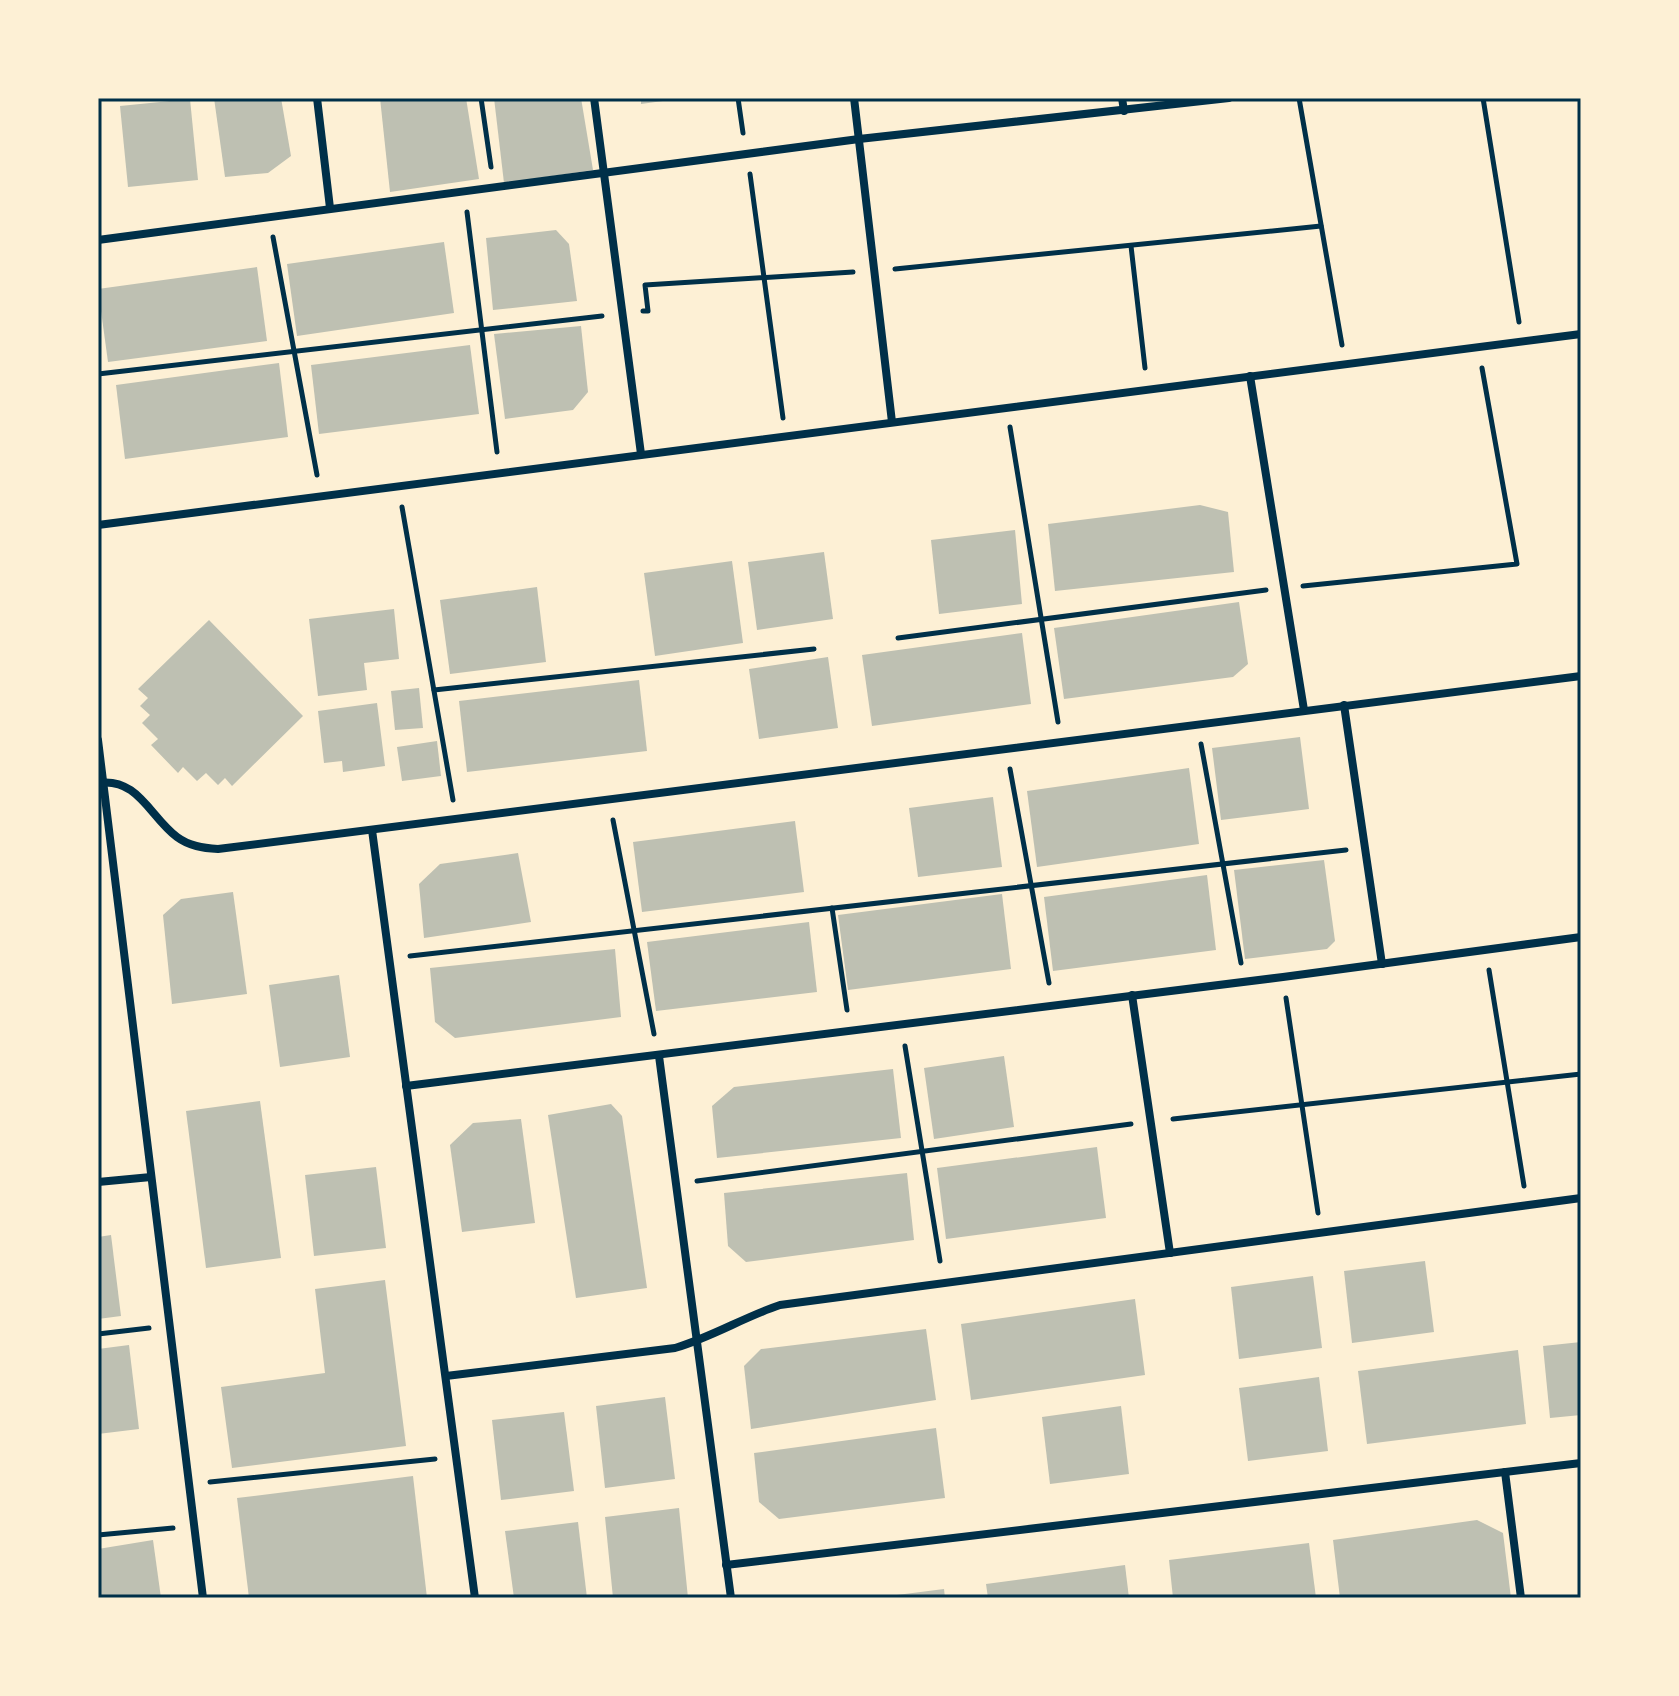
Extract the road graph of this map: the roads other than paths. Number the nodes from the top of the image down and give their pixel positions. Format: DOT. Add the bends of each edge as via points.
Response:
graph roads {
  1 [pos="317,98"];
  2 [pos="594,98"];
  3 [pos="854,98"];
  4 [pos="1122,98"];
  5 [pos="1229,98"];
  6 [pos="1124,111"];
  7 [pos="859,139"];
  8 [pos="604,174"];
  9 [pos="330,208"];
  10 [pos="98,240"];
  11 [pos="1581,334"];
  12 [pos="1250,376"];
  13 [pos="892,422"];
  14 [pos="641,454"];
  15 [pos="98,525"];
  16 [pos="1581,676"];
  17 [pos="1344,705"];
  18 [pos="1304,710"];
  19 [pos="98,740"];
  20 [pos="101,782"];
  21 [pos="372,830"];
  22 [pos="1581,937"];
  23 [pos="1382,964"];
  24 [pos="1132,995"];
  25 [pos="659,1056"];
  26 [pos="406,1086"];
  27 [pos="151,1177"];
  28 [pos="98,1182"];
  29 [pos="1581,1198"];
  30 [pos="1170,1253"];
  31 [pos="698,1341"];
  32 [pos="446,1376"];
  33 [pos="1581,1463"];
  34 [pos="1505,1472"];
  35 [pos="726,1565"];
  36 [pos="203,1598"];
  37 [pos="475,1598"];
  38 [pos="731,1598"];
  39 [pos="1521,1598"];
  1 -- 9 [label="street"];
  2 -- 8 [label="street"];
  3 -- 7 [label="street"];
  4 -- 6 [label="street"];
  5 -- 6 [label="street"];
  6 -- 7 [label="street"];
  7 -- 8 [label="street"];
  7 -- 13 [label="street"];
  8 -- 9 [label="street"];
  8 -- 14 [label="street"];
  9 -- 10 [label="street"];
  11 -- 12 [label="street"];
  12 -- 13 [label="street"];
  12 -- 18 [label="street"];
  13 -- 14 [label="street"];
  14 -- 15 [label="street"];
  16 -- 17 [label="street"];
  17 -- 18 [label="street"];
  17 -- 23 [label="street"];
  18 -- 21 [label="street"];
  19 -- 20 [label="street"];
  20 -- 21 [label="street" via="128,787 178,838 204,848"];
  20 -- 27 [label="street"];
  21 -- 26 [label="street"];
  22 -- 23 [label="street"];
  23 -- 24 [label="street"];
  24 -- 25 [label="street"];
  24 -- 30 [label="street"];
  25 -- 26 [label="street"];
  25 -- 31 [label="street"];
  26 -- 32 [label="street"];
  27 -- 28 [label="street"];
  27 -- 36 [label="street"];
  29 -- 30 [label="street"];
  30 -- 31 [label="street" via="780,1305"];
  31 -- 32 [label="street" via="652,1352"];
  31 -- 35 [label="street"];
  32 -- 37 [label="street"];
  33 -- 34 [label="street"];
  34 -- 35 [label="street"];
  34 -- 39 [label="street"];
  35 -- 38 [label="street"];
}
